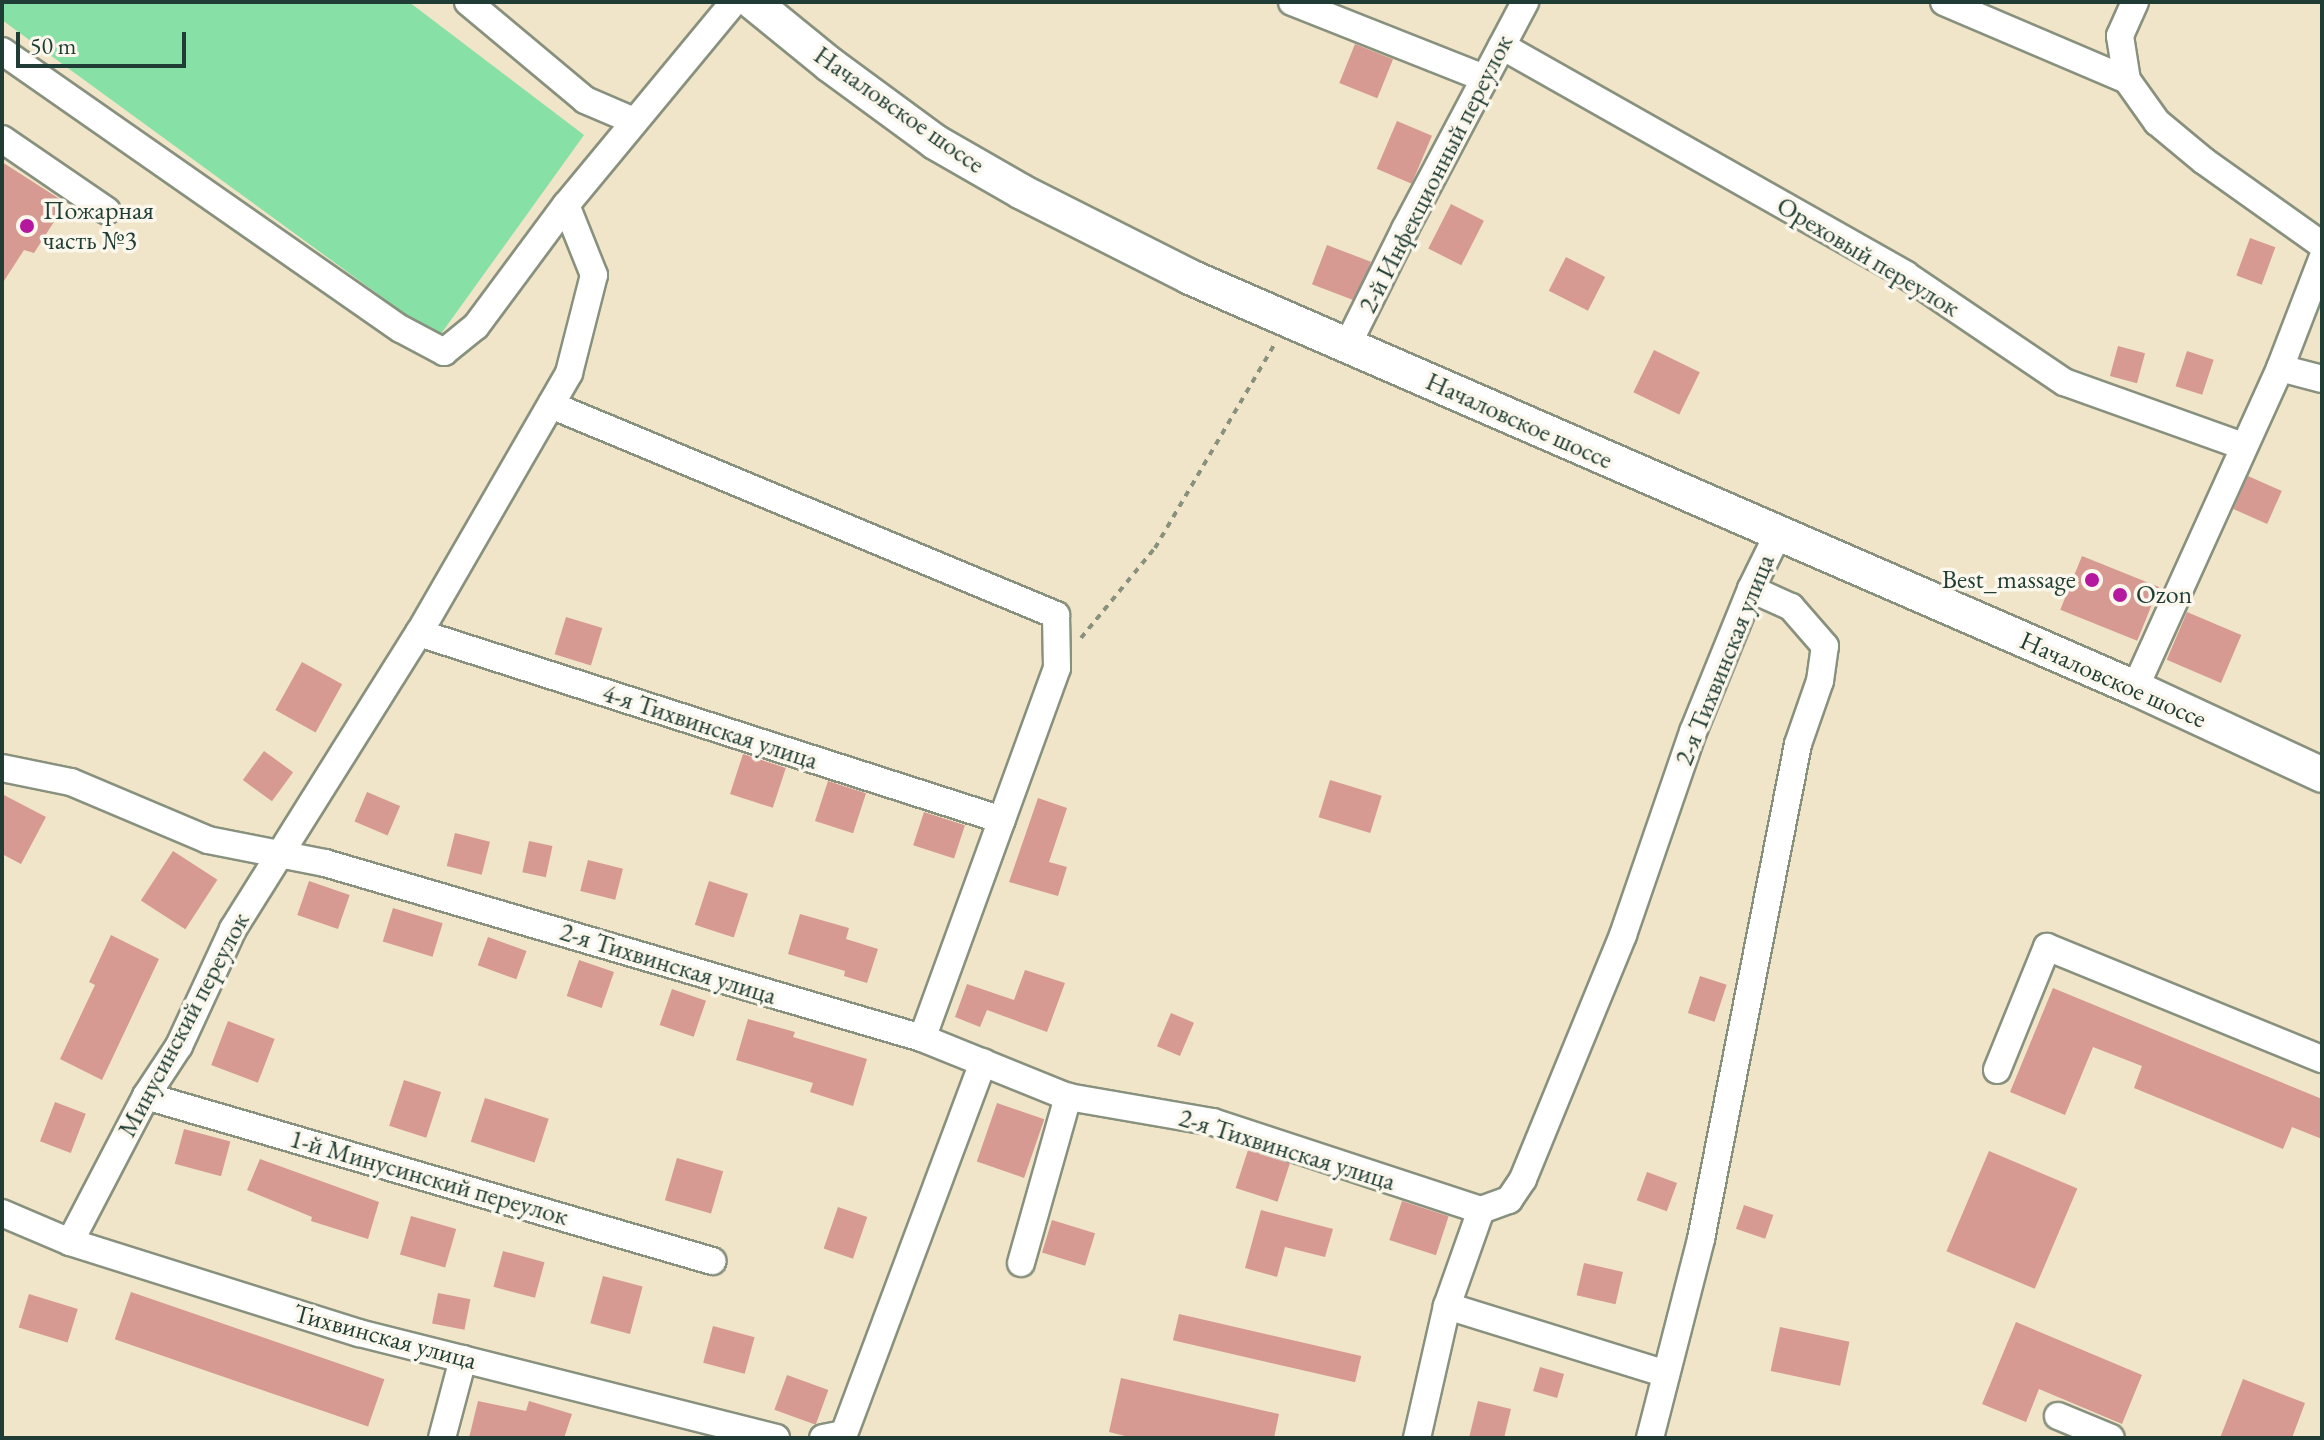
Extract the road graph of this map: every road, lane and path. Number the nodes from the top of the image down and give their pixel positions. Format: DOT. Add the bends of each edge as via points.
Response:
graph roads {
  1 [pos="468,2"];
  2 [pos="734,2"];
  3 [pos="753,2"];
  4 [pos="1292,2"];
  5 [pos="1525,2"];
  6 [pos="1944,2"];
  7 [pos="2135,2"];
  8 [pos="1502,46"];
  9 [pos="2,51"];
  10 [pos="1484,78"];
  11 [pos="2127,80"];
  12 [pos="634,121"];
  13 [pos="2,139"];
  14 [pos="566,205"];
  15 [pos="107,211"];
  16 [pos="2322,245"];
  17 [pos="2322,259"];
  18 [pos="1289,321"];
  19 [pos="1347,346"];
  20 [pos="2280,368"];
  21 [pos="2322,379"];
  22 [pos="551,405"];
  23 [pos="2243,446"];
  24 [pos="1778,534"];
  25 [pos="1751,589"];
  26 [pos="419,633"];
  27 [pos="1057,668"];
  28 [pos="2135,688"];
  29 [pos="2,768"];
  30 [pos="2322,775"];
  31 [pos="1002,820"];
  32 [pos="282,854"];
  33 [pos="922,1038"];
  34 [pos="2322,1059"];
  35 [pos="983,1062"];
  36 [pos="1997,1070"];
  37 [pos="146,1096"];
  38 [pos="1068,1097"];
  39 [pos="1481,1210"];
  40 [pos="2,1213"];
  41 [pos="70,1242"];
  42 [pos="712,1261"];
  43 [pos="1021,1263"];
  44 [pos="1447,1306"];
  45 [pos="463,1359"];
  46 [pos="1666,1374"];
  47 [pos="2058,1416"];
  48 [pos="833,1436"];
  49 [pos="442,1438"];
  50 [pos="776,1438"];
  51 [pos="1417,1438"];
  52 [pos="1650,1438"];
  53 [pos="2111,1438"];
  1 -- 12 [label="street" via="585,100"];
  2 -- 12 [label="street"];
  3 -- 18 [label="main road, Началовское шоссе" via="935,142 1022,192"];
  4 -- 10 [label="street"];
  5 -- 8 [label="street, 2-й Инфекционный переулок"];
  6 -- 11 [label="street"];
  7 -- 11 [label="street" via="2120,36"];
  8 -- 10 [label="street, 2-й Инфекционный переулок"];
  8 -- 23 [label="street, Ореховый переулок" via="1906,275 2064,382"];
  9 -- 14 [label="street" via="401,329 444,352 476,326"];
  10 -- 19 [label="street, 2-й Инфекционный переулок"];
  11 -- 16 [label="street" via="2157,122"];
  12 -- 14 [label="street"];
  13 -- 15 [label="street"];
  14 -- 22 [label="street, Минусинский переулок" via="594,275 569,373"];
  17 -- 20 [label="street"];
  18 -- 19 [label="main road, Началовское шоссе"];
  18 -- 27 [label="path" via="1155,548"];
  19 -- 24 [label="main road, Началовское шоссе"];
  20 -- 21 [label="street"];
  20 -- 23 [label="street"];
  22 -- 26 [label="street, Минусинский переулок"];
  22 -- 27 [label="street" via="1056,615"];
  23 -- 28 [label="street"];
  24 -- 25 [label="street, 2-я Тихвинская улица"];
  24 -- 28 [label="main road, Началовское шоссе"];
  25 -- 39 [label="street, 2-я Тихвинская улица" via="1693,732 1623,935 1523,1179 1509,1200"];
  25 -- 46 [label="street" via="1791,607 1825,646 1820,681 1798,744 1701,1239"];
  26 -- 31 [label="street, 4-я Тихвинская улица"];
  26 -- 32 [label="street, Минусинский переулок"];
  27 -- 31 [label="street"];
  28 -- 30 [label="main road, Началовское шоссе"];
  29 -- 32 [label="street, 2-я Тихвинская улица" via="71,782 208,840"];
  31 -- 33 [label="street"];
  32 -- 33 [label="street, 2-я Тихвинская улица"];
  32 -- 37 [label="street, Минусинский переулок" via="233,929 179,1046"];
  33 -- 35 [label="street, 2-я Тихвинская улица"];
  34 -- 36 [label="street" via="2047,947"];
  35 -- 38 [label="street, 2-я Тихвинская улица"];
  35 -- 48 [label="street"];
  37 -- 41 [label="street, Минусинский переулок"];
  37 -- 42 [label="street, 1-й Минусинский переулок"];
  38 -- 39 [label="street, 2-я Тихвинская улица" via="1213,1122"];
  38 -- 43 [label="street"];
  39 -- 44 [label="street"];
  40 -- 41 [label="street, Тихвинская улица"];
  41 -- 45 [label="street, Тихвинская улица" via="359,1333"];
  44 -- 46 [label="street"];
  44 -- 51 [label="street"];
  45 -- 49 [label="street"];
  45 -- 50 [label="street, Тихвинская улица"];
  46 -- 52 [label="street"];
  47 -- 53 [label="street"];
}
